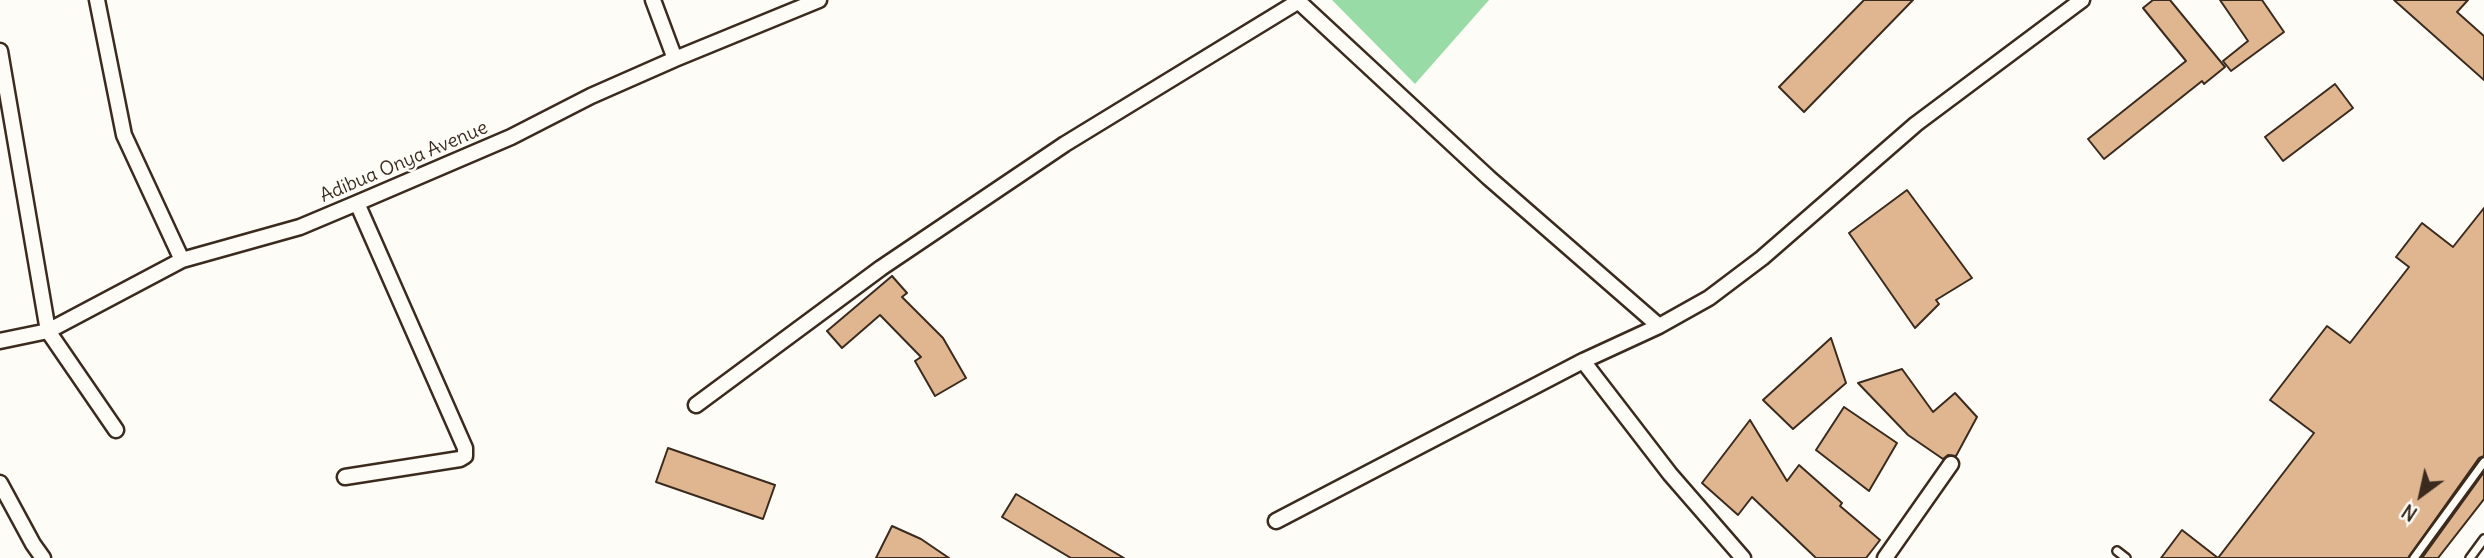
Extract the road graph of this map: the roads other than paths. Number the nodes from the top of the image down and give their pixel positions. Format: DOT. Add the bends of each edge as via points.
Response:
graph roads {
  1 [pos="97,0"];
  2 [pos="653,0"];
  3 [pos="819,0"];
  4 [pos="2082,0"];
  5 [pos="1298,1"];
  6 [pos="0,51"];
  7 [pos="675,59"];
  8 [pos="356,203"];
  9 [pos="182,260"];
  10 [pos="1659,326"];
  11 [pos="48,331"];
  12 [pos="0,341"];
  13 [pos="1583,360"];
  14 [pos="696,405"];
  15 [pos="116,430"];
  16 [pos="2484,462"];
  17 [pos="1951,464"];
  18 [pos="345,477"];
  19 [pos="0,483"];
  20 [pos="1276,521"];
  21 [pos="2484,539"];
  22 [pos="2117,551"];
  23 [pos="1738,556"];
  24 [pos="43,558"];
  25 [pos="1885,558"];
  26 [pos="2126,558"];
  27 [pos="2414,558"];
  28 [pos="2470,558"];
  1 -- 9 [label="street" via="124,135"];
  2 -- 7 [label="street"];
  3 -- 7 [label="street, Adibua Onya Avenue"];
  4 -- 10 [label="street" via="1916,124 1762,258 1709,298"];
  5 -- 10 [label="street" via="1489,178"];
  5 -- 14 [label="street" via="1065,144 881,268"];
  6 -- 11 [label="street"];
  7 -- 8 [label="street, Adibua Onya Avenue" via="512,137"];
  8 -- 9 [label="street, Adibua Onya Avenue" via="300,227"];
  8 -- 18 [label="street" via="465,456"];
  9 -- 11 [label="street, Adibua Onya Avenue"];
  10 -- 13 [label="street"];
  11 -- 12 [label="street, Adibua Onya Avenue"];
  11 -- 15 [label="street"];
  13 -- 20 [label="street"];
  13 -- 23 [label="street"];
  16 -- 27 [label="lane"];
  17 -- 25 [label="street"];
  19 -- 24 [label="street"];
  21 -- 28 [label="lane"];
  22 -- 26 [label="lane"];
}
